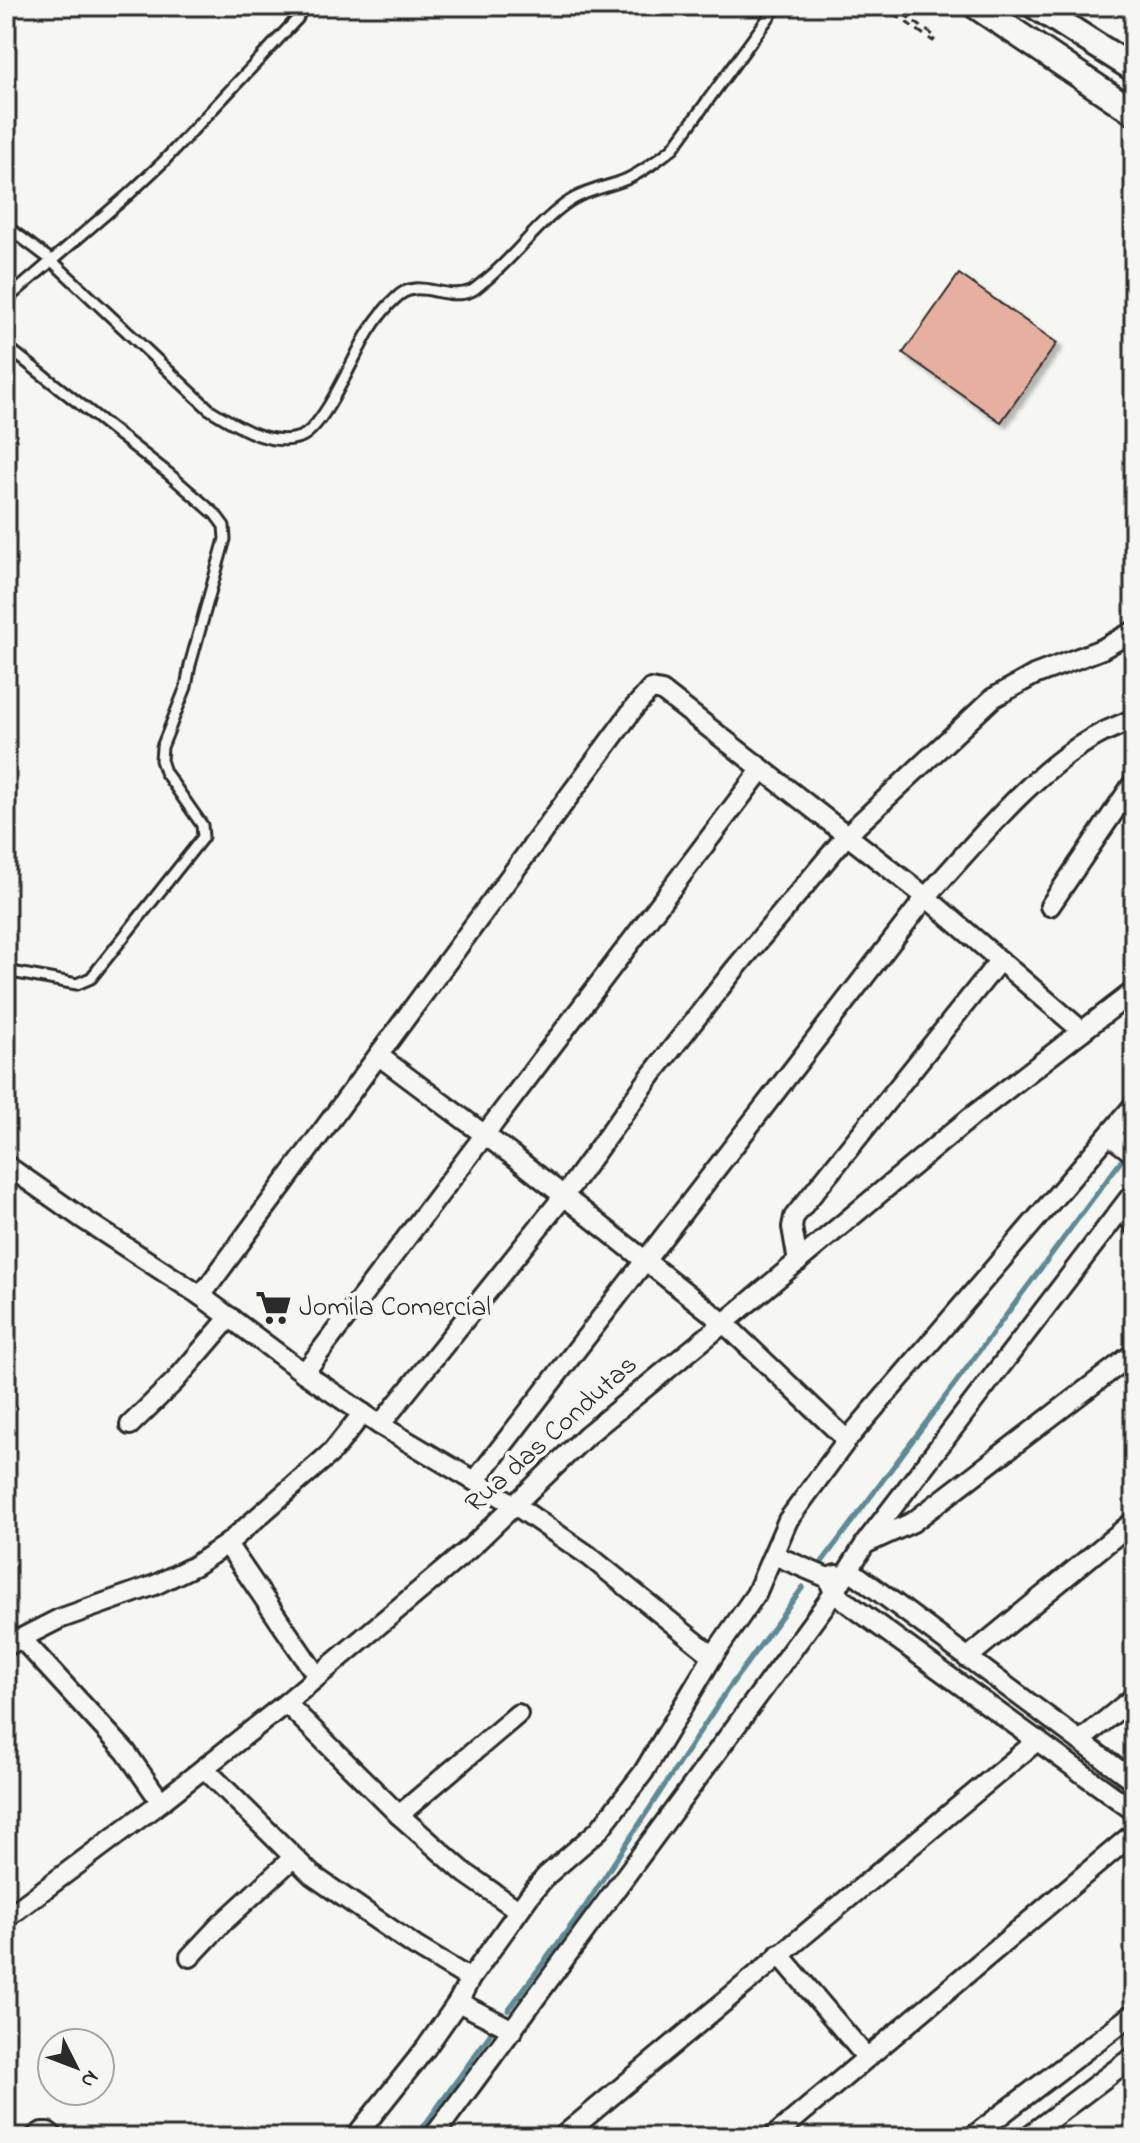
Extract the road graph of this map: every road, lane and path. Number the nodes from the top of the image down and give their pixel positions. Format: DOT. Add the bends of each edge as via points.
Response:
graph roads {
  1 [pos="301,6"];
  2 [pos="777,6"];
  3 [pos="883,6"];
  4 [pos="892,6"];
  5 [pos="976,6"];
  6 [pos="1035,6"];
  7 [pos="1134,69"];
  8 [pos="1134,112"];
  9 [pos="6,226"];
  10 [pos="51,260"];
  11 [pos="6,300"];
  12 [pos="6,346"];
  13 [pos="1134,631"];
  14 [pos="1134,719"];
  15 [pos="762,769"];
  16 [pos="1134,782"];
  17 [pos="847,835"];
  18 [pos="926,897"];
  19 [pos="1050,906"];
  20 [pos="1000,960"];
  21 [pos="6,971"];
  22 [pos="1134,991"];
  23 [pos="1082,1031"];
  24 [pos="379,1056"];
  25 [pos="1134,1105"];
  26 [pos="485,1135"];
  27 [pos="1110,1136"];
  28 [pos="1134,1154"];
  29 [pos="6,1165"];
  30 [pos="1134,1192"];
  31 [pos="563,1197"];
  32 [pos="1122,1209"];
  33 [pos="1134,1225"];
  34 [pos="645,1261"];
  35 [pos="798,1262"];
  36 [pos="201,1296"];
  37 [pos="230,1317"];
  38 [pos="724,1323"];
  39 [pos="1134,1353"];
  40 [pos="304,1373"];
  41 [pos="363,1413"];
  42 [pos="130,1425"];
  43 [pos="380,1425"];
  44 [pos="847,1440"];
  45 [pos="475,1481"];
  46 [pos="515,1505"];
  47 [pos="1134,1521"];
  48 [pos="227,1544"];
  49 [pos="865,1544"];
  50 [pos="774,1555"];
  51 [pos="850,1570"];
  52 [pos="831,1586"];
  53 [pos="14,1642"];
  54 [pos="713,1656"];
  55 [pos="967,1658"];
  56 [pos="317,1676"];
  57 [pos="1134,1697"];
  58 [pos="286,1703"];
  59 [pos="518,1714"];
  60 [pos="1038,1740"];
  61 [pos="1080,1741"];
  62 [pos="204,1768"];
  63 [pos="1134,1781"];
  64 [pos="161,1802"];
  65 [pos="1134,1811"];
  66 [pos="399,1815"];
  67 [pos="1134,1833"];
  68 [pos="293,1858"];
  69 [pos="518,1910"];
  70 [pos="6,1918"];
  71 [pos="779,1954"];
  72 [pos="190,1957"];
  73 [pos="470,1979"];
  74 [pos="458,2002"];
  75 [pos="1134,2013"];
  76 [pos="505,2026"];
  77 [pos="1134,2056"];
  78 [pos="867,2058"];
  79 [pos="35,2137"];
  80 [pos="54,2137"];
  81 [pos="355,2137"];
  82 [pos="433,2137"];
  83 [pos="562,2137"];
  84 [pos="773,2137"];
  85 [pos="972,2137"];
  86 [pos="1027,2137"];
  1 -- 10 [label="lane" via="298,18 162,163"];
  2 -- 10 [label="lane" via="673,148 652,165 575,198 471,291 446,295 419,288 396,298 370,330 313,429 301,437 269,438 209,409"];
  3 -- 4 [label="path" via="933,41 936,37"];
  5 -- 8 [label="main road"];
  6 -- 7 [label="main road"];
  9 -- 10 [label="lane"];
  10 -- 11 [label="lane"];
  12 -- 21 [label="lane" via="215,514 225,539 161,760 202,825 203,837 91,978 77,984"];
  13 -- 17 [label="street" via="993,698"];
  14 -- 18 [label="street" via="1098,735 1059,762"];
  15 -- 17 [label="street"];
  15 -- 24 [label="street" via="662,691 651,689"];
  15 -- 26 [label="street"];
  16 -- 19 [label="street"];
  17 -- 18 [label="street"];
  17 -- 31 [label="street" via="671,1050"];
  18 -- 20 [label="street"];
  18 -- 34 [label="street"];
  20 -- 23 [label="street"];
  20 -- 35 [label="street" via="794,1217"];
  22 -- 23 [label="street, Rua das Condutas"];
  23 -- 35 [label="street, Rua das Condutas"];
  24 -- 26 [label="street"];
  24 -- 36 [label="street"];
  25 -- 27 [label="street"];
  26 -- 31 [label="street"];
  26 -- 40 [label="street"];
  27 -- 28 [label="street"];
  27 -- 44 [label="street"];
  29 -- 36 [label="street"];
  30 -- 32 [label="street"];
  31 -- 34 [label="street"];
  31 -- 43 [label="street"];
  32 -- 33 [label="street"];
  32 -- 49 [label="street"];
  34 -- 38 [label="street"];
  34 -- 45 [label="street"];
  35 -- 38 [label="street, Rua das Condutas"];
  36 -- 37 [label="street"];
  37 -- 40 [label="street"];
  37 -- 42 [label="street"];
  38 -- 44 [label="street"];
  38 -- 46 [label="street, Rua das Condutas" via="587,1435"];
  39 -- 49 [label="street" via="913,1522"];
  40 -- 41 [label="street"];
  41 -- 43 [label="street"];
  41 -- 48 [label="street" via="332,1452"];
  43 -- 45 [label="street"];
  44 -- 50 [label="street" via="788,1520"];
  45 -- 46 [label="street"];
  46 -- 54 [label="street" via="589,1556"];
  46 -- 56 [label="street, Rua das Condutas"];
  47 -- 55 [label="street"];
  48 -- 53 [label="street" via="155,1585 59,1619"];
  48 -- 56 [label="street"];
  49 -- 51 [label="street"];
  50 -- 52 [label="street"];
  50 -- 54 [label="street" via="756,1594"];
  51 -- 52 [label="street"];
  51 -- 55 [label="street"];
  52 -- 60 [label="street"];
  52 -- 76 [label="street"];
  53 -- 64 [label="street" via="126,1752"];
  54 -- 69 [label="street" via="643,1773 599,1830 546,1876"];
  55 -- 61 [label="street"];
  56 -- 58 [label="street, Rua das Condutas"];
  57 -- 61 [label="street"];
  58 -- 62 [label="street, Rua das Condutas"];
  58 -- 66 [label="street"];
  59 -- 66 [label="street"];
  60 -- 65 [label="street"];
  60 -- 71 [label="street"];
  61 -- 63 [label="street"];
  62 -- 64 [label="street, Rua das Condutas"];
  62 -- 68 [label="street"];
  64 -- 70 [label="street, Rua das Condutas"];
  66 -- 69 [label="street" via="465,1873"];
  67 -- 78 [label="street"];
  68 -- 72 [label="street"];
  68 -- 73 [label="street"];
  69 -- 73 [label="street"];
  71 -- 78 [label="street"];
  71 -- 83 [label="street"];
  73 -- 74 [label="street"];
  74 -- 76 [label="street"];
  74 -- 81 [label="street"];
  75 -- 85 [label="street"];
  76 -- 82 [label="street"];
  77 -- 86 [label="street"];
  78 -- 84 [label="street"];
  79 -- 80 [label="street" via="42,2132"];
}
